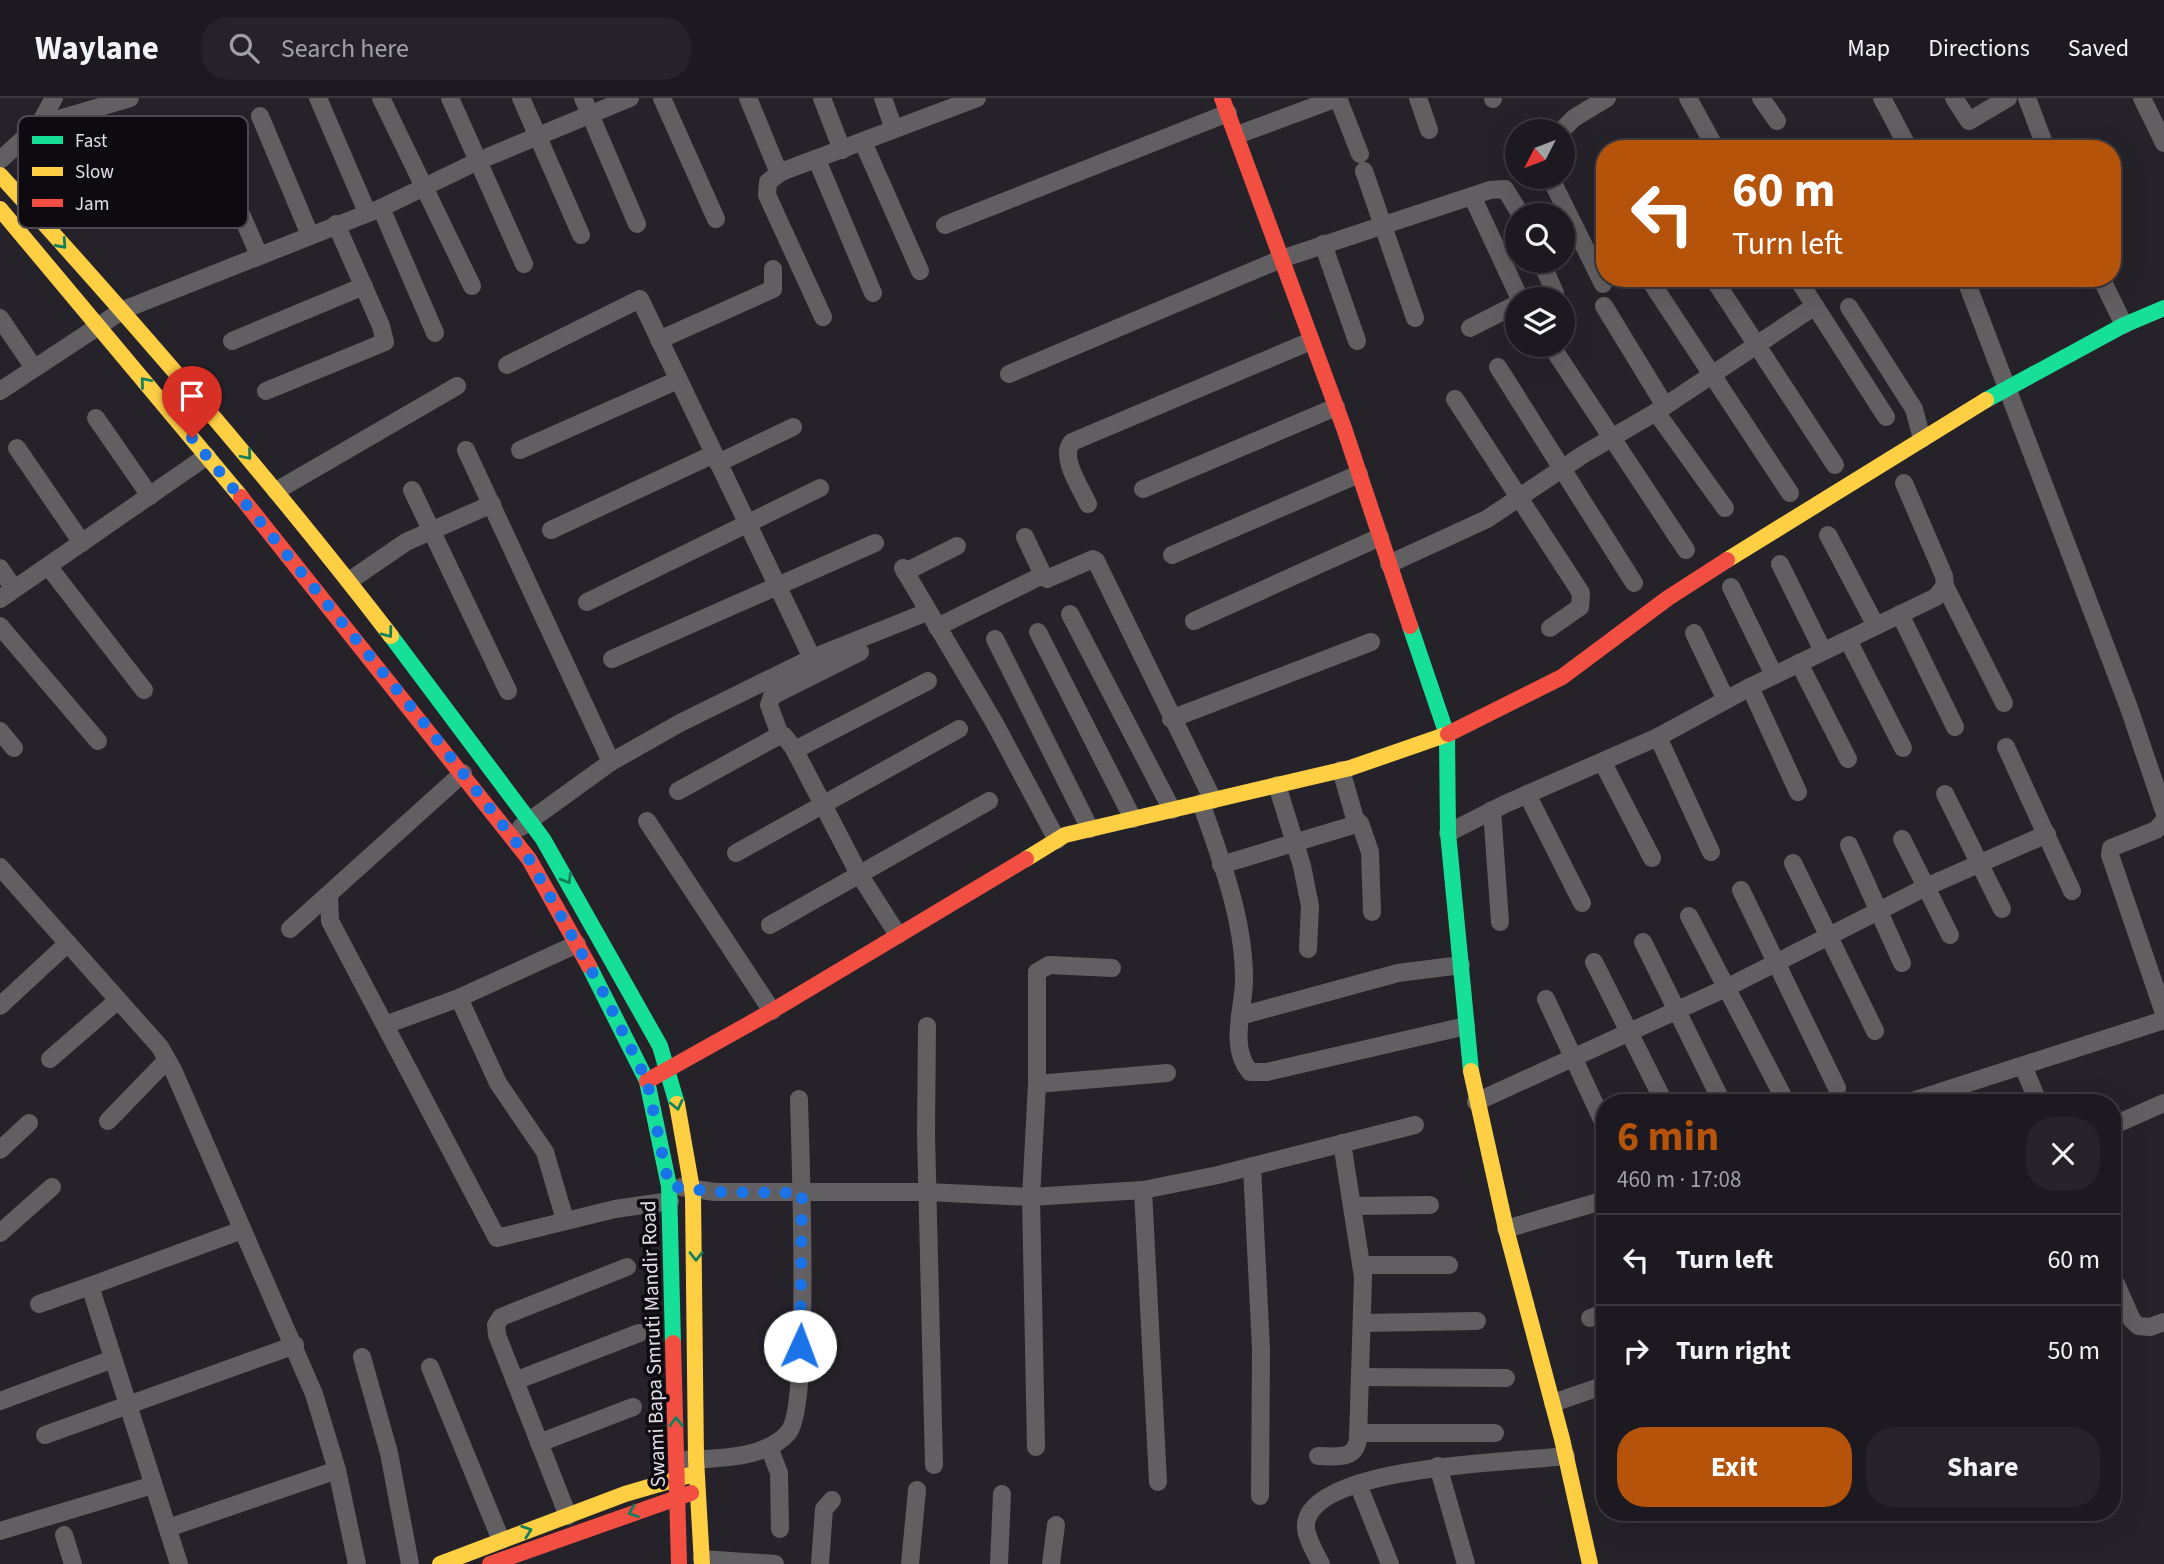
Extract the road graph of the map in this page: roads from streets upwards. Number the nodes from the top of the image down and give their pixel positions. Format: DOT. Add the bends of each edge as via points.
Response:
graph roads {
  1 [pos="54,98"];
  2 [pos="130,98"];
  3 [pos="318,98"];
  4 [pos="381,98"];
  5 [pos="450,98"];
  6 [pos="521,98"];
  7 [pos="630,98"];
  8 [pos="662,98"];
  9 [pos="748,98"];
  10 [pos="822,98"];
  11 [pos="883,98"];
  12 [pos="977,98"];
  13 [pos="1337,98"];
  14 [pos="1418,98"];
  15 [pos="1607,98"];
  16 [pos="1688,98"];
  17 [pos="1761,98"];
  18 [pos="1882,98"];
  19 [pos="1954,98"];
  20 [pos="2008,98"];
  21 [pos="2027,98"];
  22 [pos="2142,98"];
  23 [pos="945,104"];
  24 [pos="1225,105"];
  25 [pos="587,106"];
  26 [pos="44,116"];
  27 [pos="69,116"];
  28 [pos="260,116"];
  29 [pos="1573,119"];
  30 [pos="1777,121"];
  31 [pos="894,129"];
  32 [pos="1429,130"];
  33 [pos="1237,135"];
  34 [pos="538,137"];
  35 [pos="1711,140"];
  36 [pos="1904,140"];
  37 [pos="2043,140"];
  38 [pos="863,142"];
  39 [pos="2164,142"];
  40 [pos="18,144"];
  41 [pos="842,150"];
  42 [pos="0,160"];
  43 [pos="817,160"];
  44 [pos="478,162"];
  45 [pos="781,172"];
  46 [pos="0,175"];
  47 [pos="425,188"];
  48 [pos="1556,189"];
  49 [pos="18,195"];
  50 [pos="1472,196"];
  51 [pos="1514,203"];
  52 [pos="0,209"];
  53 [pos="374,210"];
  54 [pos="716,219"];
  55 [pos="336,224"];
  56 [pos="637,224"];
  57 [pos="1382,224"];
  58 [pos="945,225"];
  59 [pos="48,228"];
  60 [pos="247,228"];
  61 [pos="310,235"];
  62 [pos="581,235"];
  63 [pos="1323,244"];
  64 [pos="259,255"];
  65 [pos="1281,259"];
  66 [pos="524,264"];
  67 [pos="773,269"];
  68 [pos="1596,270"];
  69 [pos="920,271"];
  70 [pos="364,286"];
  71 [pos="472,286"];
  72 [pos="1511,287"];
  73 [pos="1654,287"];
  74 [pos="1719,287"];
  75 [pos="1803,287"];
  76 [pos="1968,287"];
  77 [pos="2105,287"];
  78 [pos="873,293"];
  79 [pos="1604,306"];
  80 [pos="1815,306"];
  81 [pos="1849,307"];
  82 [pos="2164,308"];
  83 [pos="1505,309"];
  84 [pos="122,310"];
  85 [pos="824,317"];
  86 [pos="0,318"];
  87 [pos="1415,318"];
  88 [pos="98,324"];
  89 [pos="2124,325"];
  90 [pos="1470,328"];
  91 [pos="435,333"];
  92 [pos="659,340"];
  93 [pos="232,341"];
  94 [pos="1311,341"];
  95 [pos="1357,341"];
  96 [pos="1757,346"];
  97 [pos="1559,357"];
  98 [pos="507,365"];
  99 [pos="1498,367"];
  100 [pos="34,368"];
  101 [pos="1009,374"];
  102 [pos="1712,375"];
  103 [pos="678,380"];
  104 [pos="457,386"];
  105 [pos="2005,387"];
  106 [pos="0,391"];
  107 [pos="266,391"];
  108 [pos="1455,400"];
  109 [pos="1336,407"];
  110 [pos="1661,409"];
  111 [pos="1886,417"];
  112 [pos="96,418"];
  113 [pos="793,427"];
  114 [pos="1612,438"];
  115 [pos="1922,439"];
  116 [pos="17,449"];
  117 [pos="466,450"];
  118 [pos="520,450"];
  119 [pos="207,456"];
  120 [pos="716,459"];
  121 [pos="1835,465"];
  122 [pos="1563,468"];
  123 [pos="1359,474"];
  124 [pos="1904,483"];
  125 [pos="820,488"];
  126 [pos="1143,489"];
  127 [pos="412,490"];
  128 [pos="276,491"];
  129 [pos="1790,493"];
  130 [pos="150,496"];
  131 [pos="1521,496"];
  132 [pos="492,504"];
  133 [pos="1088,504"];
  134 [pos="1725,508"];
  135 [pos="747,522"];
  136 [pos="432,530"];
  137 [pos="551,530"];
  138 [pos="1828,535"];
  139 [pos="1025,537"];
  140 [pos="1380,537"];
  141 [pos="82,542"];
  142 [pos="876,543"];
  143 [pos="957,546"];
  144 [pos="1686,550"];
  145 [pos="1172,555"];
  146 [pos="1389,564"];
  147 [pos="1780,564"];
  148 [pos="48,566"];
  149 [pos="0,568"];
  150 [pos="1043,575"];
  151 [pos="349,581"];
  152 [pos="1634,583"];
  153 [pos="778,586"];
  154 [pos="1731,586"];
  155 [pos="1945,586"];
  156 [pos="7,594"];
  157 [pos="587,602"];
  158 [pos="1070,614"];
  159 [pos="1900,614"];
  160 [pos="932,619"];
  161 [pos="1194,621"];
  162 [pos="0,626"];
  163 [pos="1876,626"];
  164 [pos="1550,628"];
  165 [pos="1038,632"];
  166 [pos="1694,633"];
  167 [pos="995,639"];
  168 [pos="1847,640"];
  169 [pos="1371,642"];
  170 [pos="1823,651"];
  171 [pos="860,652"];
  172 [pos="612,659"];
  173 [pos="813,659"];
  174 [pos="1799,663"];
  175 [pos="1774,675"];
  176 [pos="928,681"];
  177 [pos="1750,687"];
  178 [pos="144,690"];
  179 [pos="508,691"];
  180 [pos="1726,700"];
  181 [pos="2004,703"];
  182 [pos="1171,719"];
  183 [pos="1955,727"];
  184 [pos="959,729"];
  185 [pos="0,731"];
  186 [pos="780,735"];
  187 [pos="1447,735"];
  188 [pos="1658,737"];
  189 [pos="98,741"];
  190 [pos="2006,747"];
  191 [pos="14,748"];
  192 [pos="1903,748"];
  193 [pos="794,750"];
  194 [pos="1848,759"];
  195 [pos="611,762"];
  196 [pos="1603,763"];
  197 [pos="1341,770"];
  198 [pos="463,773"];
  199 [pos="1277,785"];
  200 [pos="678,791"];
  201 [pos="1798,792"];
  202 [pos="1527,794"];
  203 [pos="1945,794"];
  204 [pos="989,801"];
  205 [pos="1207,802"];
  206 [pos="822,803"];
  207 [pos="1172,810"];
  208 [pos="1492,810"];
  209 [pos="2164,811"];
  210 [pos="1133,819"];
  211 [pos="646,821"];
  212 [pos="2164,821"];
  213 [pos="530,822"];
  214 [pos="1356,822"];
  215 [pos="1090,829"];
  216 [pos="1448,833"];
  217 [pos="510,834"];
  218 [pos="2047,834"];
  219 [pos="1902,839"];
  220 [pos="1057,840"];
  221 [pos="1294,841"];
  222 [pos="1849,845"];
  223 [pos="1711,852"];
  224 [pos="736,853"];
  225 [pos="1652,858"];
  226 [pos="1980,862"];
  227 [pos="1793,863"];
  228 [pos="1221,865"];
  229 [pos="859,874"];
  230 [pos="3,876"];
  231 [pos="1926,887"];
  232 [pos="1741,890"];
  233 [pos="2071,891"];
  234 [pos="329,895"];
  235 [pos="1582,903"];
  236 [pos="2002,909"];
  237 [pos="1878,911"];
  238 [pos="1372,912"];
  239 [pos="1689,916"];
  240 [pos="1500,922"];
  241 [pos="770,925"];
  242 [pos="290,929"];
  243 [pos="898,935"];
  244 [pos="1950,935"];
  245 [pos="1827,937"];
  246 [pos="1643,942"];
  247 [pos="68,943"];
  248 [pos="577,944"];
  249 [pos="1308,949"];
  250 [pos="1594,962"];
  251 [pos="1779,962"];
  252 [pos="1902,963"];
  253 [pos="1461,965"];
  254 [pos="1112,968"];
  255 [pos="1726,988"];
  256 [pos="459,998"];
  257 [pos="1546,999"];
  258 [pos="118,1000"];
  259 [pos="0,1006"];
  260 [pos="772,1011"];
  261 [pos="1677,1011"];
  262 [pos="2164,1013"];
  263 [pos="1240,1016"];
  264 [pos="2164,1020"];
  265 [pos="386,1026"];
  266 [pos="927,1026"];
  267 [pos="1466,1026"];
  268 [pos="1875,1031"];
  269 [pos="1630,1032"];
  270 [pos="50,1059"];
  271 [pos="167,1060"];
  272 [pos="1572,1060"];
  273 [pos="2024,1068"];
  274 [pos="668,1070"];
  275 [pos="1167,1073"];
  276 [pos="647,1081"];
  277 [pos="1037,1084"];
  278 [pos="1838,1088"];
  279 [pos="1660,1094"];
  280 [pos="1718,1094"];
  281 [pos="1782,1094"];
  282 [pos="1936,1094"];
  283 [pos="2035,1094"];
  284 [pos="799,1098"];
  285 [pos="1476,1102"];
  286 [pos="2164,1103"];
  287 [pos="1596,1108"];
  288 [pos="108,1121"];
  289 [pos="2121,1122"];
  290 [pos="29,1123"];
  291 [pos="1415,1125"];
  292 [pos="1342,1143"];
  293 [pos="0,1150"];
  294 [pos="1252,1166"];
  295 [pos="52,1187"];
  296 [pos="692,1188"];
  297 [pos="1143,1190"];
  298 [pos="928,1192"];
  299 [pos="669,1193"];
  300 [pos="802,1193"];
  301 [pos="1031,1197"];
  302 [pos="1596,1203"];
  303 [pos="1430,1205"];
  304 [pos="1352,1206"];
  305 [pos="565,1220"];
  306 [pos="1506,1229"];
  307 [pos="242,1230"];
  308 [pos="0,1233"];
  309 [pos="1361,1265"];
  310 [pos="1449,1265"];
  311 [pos="627,1267"];
  312 [pos="90,1286"];
  313 [pos="2121,1295"];
  314 [pos="39,1304"];
  315 [pos="1477,1321"];
  316 [pos="2164,1322"];
  317 [pos="1362,1323"];
  318 [pos="639,1333"];
  319 [pos="295,1345"];
  320 [pos="362,1356"];
  321 [pos="113,1359"];
  322 [pos="430,1367"];
  323 [pos="1360,1377"];
  324 [pos="1506,1378"];
  325 [pos="515,1381"];
  326 [pos="1596,1388"];
  327 [pos="0,1401"];
  328 [pos="1553,1403"];
  329 [pos="128,1405"];
  330 [pos="633,1407"];
  331 [pos="1358,1433"];
  332 [pos="1495,1433"];
  333 [pos="45,1434"];
  334 [pos="539,1443"];
  335 [pos="769,1447"];
  336 [pos="1036,1447"];
  337 [pos="1318,1456"];
  338 [pos="1566,1456"];
  339 [pos="677,1461"];
  340 [pos="934,1465"];
  341 [pos="697,1466"];
  342 [pos="1438,1466"];
  343 [pos="337,1469"];
  344 [pos="677,1479"];
  345 [pos="1158,1482"];
  346 [pos="1358,1484"];
  347 [pos="153,1485"];
  348 [pos="917,1490"];
  349 [pos="698,1491"];
  350 [pos="1002,1494"];
  351 [pos="1260,1496"];
  352 [pos="678,1497"];
  353 [pos="832,1500"];
  354 [pos="568,1516"];
  355 [pos="1056,1525"];
  356 [pos="168,1528"];
  357 [pos="780,1529"];
  358 [pos="0,1531"];
  359 [pos="64,1535"];
  360 [pos="501,1540"];
  361 [pos="518,1559"];
  362 [pos="702,1561"];
  363 [pos="73,1564"];
  364 [pos="179,1564"];
  365 [pos="356,1564"];
  366 [pos="410,1564"];
  367 [pos="440,1564"];
  368 [pos="490,1564"];
  369 [pos="679,1564"];
  370 [pos="775,1564"];
  371 [pos="820,1564"];
  372 [pos="910,1564"];
  373 [pos="999,1564"];
  374 [pos="1051,1564"];
  375 [pos="1321,1564"];
  376 [pos="1390,1564"];
  377 [pos="1466,1564"];
  378 [pos="1590,1564"];
  1 -- 26 [label="street"];
  2 -- 27 [label="street"];
  3 -- 53 [label="street"];
  4 -- 47 [label="street"];
  5 -- 44 [label="street"];
  6 -- 34 [label="street"];
  7 -- 25 [label="street"];
  8 -- 54 [label="street"];
  9 -- 45 [label="street"];
  10 -- 41 [label="street"];
  11 -- 31 [label="street"];
  12 -- 23 [label="street"];
  13 -- 33 [label="street"];
  13 -- 57 [label="street"];
  14 -- 32 [label="street"];
  15 -- 29 [label="street"];
  16 -- 35 [label="street"];
  17 -- 30 [label="street"];
  18 -- 36 [label="street"];
  19 -- 20 [label="street" via="1969,121"];
  21 -- 37 [label="street"];
  22 -- 39 [label="street"];
  23 -- 31 [label="street"];
  24 -- 33 [label="street"];
  24 -- 58 [label="street"];
  25 -- 34 [label="street"];
  25 -- 56 [label="street"];
  28 -- 61 [label="street"];
  31 -- 38 [label="street"];
  33 -- 65 [label="street"];
  34 -- 44 [label="street"];
  34 -- 62 [label="street"];
  38 -- 41 [label="street"];
  38 -- 69 [label="street"];
  40 -- 42 [label="street"];
  41 -- 43 [label="street"];
  43 -- 45 [label="street"];
  43 -- 78 [label="street"];
  44 -- 47 [label="street"];
  44 -- 66 [label="street"];
  45 -- 85 [label="street" via="768,182 767,195"];
  46 -- 49 [label="street, one-way"];
  47 -- 53 [label="street"];
  47 -- 71 [label="street"];
  48 -- 68 [label="street"];
  50 -- 51 [label="street" via="1505,189"];
  50 -- 57 [label="street"];
  50 -- 72 [label="street"];
  52 -- 88 [label="street, Swami Bapa Smruti Mandir Road"];
  53 -- 55 [label="street"];
  53 -- 91 [label="street"];
  55 -- 61 [label="street"];
  55 -- 70 [label="street"];
  57 -- 63 [label="street"];
  57 -- 87 [label="street"];
  59 -- 84 [label="street, one-way"];
  60 -- 64 [label="street"];
  61 -- 64 [label="street"];
  63 -- 65 [label="street"];
  63 -- 95 [label="street"];
  64 -- 84 [label="street"];
  65 -- 94 [label="street"];
  65 -- 101 [label="street"];
  67 -- 92 [label="street" via="773,289"];
  70 -- 93 [label="street"];
  70 -- 107 [label="street" via="385,342"];
  73 -- 102 [label="street"];
  74 -- 96 [label="street"];
  75 -- 80 [label="street"];
  76 -- 105 [label="street"];
  77 -- 89 [label="street"];
  79 -- 110 [label="street"];
  80 -- 96 [label="street"];
  80 -- 111 [label="street"];
  81 -- 115 [label="street" via="1914,409"];
  82 -- 89 [label="street"];
  83 -- 90 [label="street"];
  84 -- 88 [label="street"];
  84 -- 128 [label="street, one-way"];
  86 -- 100 [label="street"];
  88 -- 100 [label="street"];
  119 -- 88 [label="street, Swami Bapa Smruti Mandir Road, one-way"];
  89 -- 105 [label="street"];
  92 -- 98 [label="street" via="640,299"];
  92 -- 103 [label="street"];
  94 -- 109 [label="street"];
  94 -- 133 [label="street" via="1072,442 1067,453"];
  96 -- 102 [label="street"];
  96 -- 121 [label="street"];
  97 -- 114 [label="street"];
  99 -- 122 [label="street"];
  100 -- 106 [label="street"];
  102 -- 110 [label="street"];
  102 -- 129 [label="street"];
  103 -- 118 [label="street"];
  103 -- 120 [label="street"];
  104 -- 128 [label="street"];
  105 -- 115 [label="street"];
  105 -- 209 [label="street" via="2104,640"];
  108 -- 131 [label="street"];
  109 -- 123 [label="street"];
  109 -- 126 [label="street"];
  110 -- 114 [label="street"];
  110 -- 134 [label="street"];
  112 -- 130 [label="street"];
  113 -- 120 [label="street"];
  114 -- 122 [label="street"];
  114 -- 144 [label="street"];
  115 -- 187 [label="street" via="1668,598 1562,677"];
  116 -- 141 [label="street"];
  117 -- 132 [label="street"];
  119 -- 130 [label="street"];
  119 -- 198 [label="street, Swami Bapa Smruti Mandir Road"];
  120 -- 135 [label="street"];
  120 -- 137 [label="street"];
  122 -- 131 [label="street"];
  122 -- 152 [label="street"];
  123 -- 140 [label="street"];
  123 -- 145 [label="street"];
  124 -- 155 [label="street"];
  125 -- 135 [label="street"];
  127 -- 136 [label="street"];
  128 -- 151 [label="street"];
  130 -- 141 [label="street"];
  131 -- 146 [label="street" via="1487,519"];
  131 -- 164 [label="street" via="1583,598 1580,607"];
  132 -- 136 [label="street"];
  132 -- 195 [label="street"];
  135 -- 153 [label="street"];
  135 -- 157 [label="street"];
  136 -- 151 [label="street"];
  136 -- 179 [label="street"];
  138 -- 163 [label="street"];
  139 -- 150 [label="street"];
  140 -- 146 [label="street"];
  140 -- 161 [label="street"];
  141 -- 148 [label="street"];
  142 -- 153 [label="street"];
  143 -- 160 [label="street" via="904,570"];
  146 -- 187 [label="street"];
  147 -- 170 [label="street"];
  148 -- 156 [label="street"];
  148 -- 178 [label="street"];
  149 -- 156 [label="street"];
  150 -- 160 [label="street"];
  150 -- 182 [label="street" via="1046,579 1093,559 1099,564"];
  151 -- 213 [label="street, one-way"];
  153 -- 172 [label="street"];
  153 -- 173 [label="street"];
  154 -- 175 [label="street"];
  155 -- 159 [label="street" via="1936,597"];
  155 -- 181 [label="street"];
  158 -- 207 [label="street"];
  159 -- 163 [label="street"];
  159 -- 183 [label="street"];
  160 -- 173 [label="street"];
  160 -- 220 [label="street"];
  162 -- 189 [label="street"];
  163 -- 168 [label="street"];
  165 -- 210 [label="street"];
  166 -- 180 [label="street"];
  167 -- 215 [label="street"];
  168 -- 170 [label="street"];
  168 -- 192 [label="street"];
  169 -- 182 [label="street"];
  170 -- 174 [label="street"];
  171 -- 186 [label="street" via="772,696 769,705"];
  173 -- 195 [label="street"];
  174 -- 175 [label="street"];
  174 -- 194 [label="street"];
  175 -- 177 [label="street"];
  176 -- 193 [label="street"];
  177 -- 180 [label="street"];
  177 -- 201 [label="street"];
  180 -- 188 [label="street"];
  182 -- 205 [label="street"];
  184 -- 206 [label="street"];
  185 -- 191 [label="street"];
  186 -- 193 [label="street"];
  186 -- 200 [label="street"];
  187 -- 197 [label="street"];
  187 -- 216 [label="street"];
  188 -- 196 [label="street"];
  188 -- 223 [label="street"];
  190 -- 218 [label="street"];
  193 -- 206 [label="street"];
  195 -- 213 [label="street"];
  196 -- 202 [label="street"];
  196 -- 225 [label="street"];
  197 -- 199 [label="street"];
  197 -- 214 [label="street"];
  198 -- 217 [label="street, Swami Bapa Smruti Mandir Road"];
  198 -- 234 [label="street"];
  199 -- 205 [label="street"];
  199 -- 221 [label="street"];
  202 -- 208 [label="street"];
  202 -- 235 [label="street"];
  203 -- 226 [label="street"];
  204 -- 229 [label="street"];
  205 -- 207 [label="street"];
  205 -- 228 [label="street"];
  206 -- 224 [label="street"];
  206 -- 229 [label="street"];
  207 -- 210 [label="street"];
  208 -- 216 [label="street"];
  208 -- 240 [label="street"];
  210 -- 215 [label="street"];
  211 -- 260 [label="street"];
  212 -- 262 [label="street" via="2156,830 2111,848 2110,855"];
  213 -- 217 [label="street"];
  213 -- 274 [label="street, one-way" via="595,926 660,1046"];
  214 -- 221 [label="street"];
  214 -- 238 [label="street" via="1363,827 1370,852"];
  215 -- 220 [label="street"];
  216 -- 253 [label="street"];
  217 -- 248 [label="street, Swami Bapa Smruti Mandir Road"];
  218 -- 226 [label="street"];
  218 -- 233 [label="street"];
  219 -- 231 [label="street"];
  220 -- 243 [label="street"];
  221 -- 228 [label="street"];
  221 -- 249 [label="street" via="1310,906"];
  222 -- 237 [label="street"];
  226 -- 231 [label="street"];
  226 -- 236 [label="street"];
  227 -- 245 [label="street"];
  228 -- 263 [label="street" via="1238,927 1244,981"];
  229 -- 241 [label="street"];
  229 -- 243 [label="street"];
  230 -- 247 [label="street"];
  231 -- 237 [label="street"];
  231 -- 244 [label="street"];
  232 -- 251 [label="street"];
  234 -- 242 [label="street"];
  234 -- 265 [label="street" via="330,921"];
  237 -- 245 [label="street"];
  237 -- 252 [label="street"];
  239 -- 255 [label="street"];
  243 -- 260 [label="street"];
  245 -- 251 [label="street"];
  245 -- 268 [label="street"];
  246 -- 261 [label="street"];
  247 -- 258 [label="street"];
  247 -- 259 [label="street"];
  248 -- 256 [label="street"];
  248 -- 276 [label="street, Swami Bapa Smruti Mandir Road"];
  250 -- 269 [label="street"];
  251 -- 255 [label="street"];
  251 -- 278 [label="street"];
  253 -- 263 [label="street" via="1398,973"];
  253 -- 267 [label="street"];
  254 -- 277 [label="street" via="1049,965 1037,972"];
  255 -- 261 [label="street"];
  255 -- 281 [label="street"];
  256 -- 265 [label="street"];
  256 -- 305 [label="street" via="498,1083 545,1152"];
  257 -- 272 [label="street"];
  258 -- 270 [label="street"];
  258 -- 271 [label="street"];
  260 -- 274 [label="street"];
  261 -- 269 [label="street"];
  261 -- 280 [label="street"];
  263 -- 267 [label="street" via="1240,1052 1245,1066 1255,1073"];
  264 -- 273 [label="street"];
  265 -- 305 [label="street" via="498,1238"];
  266 -- 298 [label="street"];
  267 -- 285 [label="street"];
  269 -- 272 [label="street"];
  269 -- 279 [label="street"];
  271 -- 288 [label="street"];
  271 -- 307 [label="street"];
  272 -- 285 [label="street"];
  272 -- 287 [label="street"];
  273 -- 282 [label="street"];
  273 -- 283 [label="street"];
  274 -- 276 [label="street"];
  274 -- 296 [label="street, one-way"];
  275 -- 277 [label="street"];
  276 -- 299 [label="street, Swami Bapa Smruti Mandir Road"];
  277 -- 301 [label="street"];
  284 -- 300 [label="street"];
  285 -- 306 [label="street"];
  286 -- 289 [label="street"];
  290 -- 293 [label="street"];
  291 -- 292 [label="street"];
  292 -- 294 [label="street"];
  292 -- 304 [label="street"];
  294 -- 297 [label="street"];
  294 -- 351 [label="street" via="1261,1349"];
  295 -- 308 [label="street"];
  296 -- 299 [label="street"];
  296 -- 300 [label="street"];
  296 -- 341 [label="street, one-way"];
  297 -- 301 [label="street"];
  297 -- 345 [label="street"];
  298 -- 300 [label="street"];
  298 -- 301 [label="street"];
  298 -- 340 [label="street"];
  299 -- 305 [label="street"];
  339 -- 299 [label="street, Swami Bapa Smruti Mandir Road, one-way"];
  300 -- 335 [label="street" via="799,1396 790,1432"];
  301 -- 336 [label="street"];
  302 -- 306 [label="street"];
  303 -- 304 [label="street"];
  304 -- 309 [label="street"];
  306 -- 328 [label="street"];
  307 -- 312 [label="street"];
  307 -- 319 [label="street"];
  309 -- 310 [label="street"];
  309 -- 317 [label="street"];
  311 -- 325 [label="street" via="501,1317 497,1335"];
  312 -- 314 [label="street"];
  312 -- 321 [label="street"];
  313 -- 316 [label="street" via="2138,1326"];
  315 -- 317 [label="street"];
  317 -- 323 [label="street"];
  318 -- 325 [label="street"];
  319 -- 329 [label="street"];
  319 -- 343 [label="street"];
  320 -- 366 [label="street" via="389,1453"];
  321 -- 327 [label="street"];
  321 -- 329 [label="street"];
  322 -- 360 [label="street"];
  323 -- 324 [label="street"];
  323 -- 331 [label="street"];
  325 -- 334 [label="street"];
  326 -- 328 [label="street"];
  328 -- 338 [label="street"];
  329 -- 333 [label="street"];
  329 -- 347 [label="street"];
  330 -- 334 [label="street"];
  331 -- 332 [label="street"];
  331 -- 337 [label="street" via="1357,1447 1348,1456"];
  334 -- 354 [label="street"];
  335 -- 341 [label="street"];
  335 -- 357 [label="street" via="779,1473"];
  338 -- 342 [label="street"];
  338 -- 378 [label="street"];
  339 -- 341 [label="street"];
  339 -- 344 [label="street, Swami Bapa Smruti Mandir Road"];
  341 -- 344 [label="street"];
  341 -- 349 [label="street"];
  342 -- 346 [label="street"];
  342 -- 377 [label="street"];
  343 -- 356 [label="street"];
  343 -- 365 [label="street"];
  344 -- 352 [label="street, Swami Bapa Smruti Mandir Road"];
  344 -- 354 [label="street"];
  346 -- 375 [label="street" via="1313,1508 1306,1520"];
  346 -- 376 [label="street"];
  347 -- 356 [label="street"];
  347 -- 358 [label="street"];
  348 -- 372 [label="street"];
  349 -- 352 [label="street"];
  349 -- 362 [label="street"];
  350 -- 373 [label="street"];
  352 -- 361 [label="street, one-way"];
  352 -- 369 [label="street, Swami Bapa Smruti Mandir Road"];
  353 -- 371 [label="street" via="824,1509"];
  360 -- 354 [label="street, one-way"];
  355 -- 374 [label="street"];
  356 -- 364 [label="street"];
  359 -- 363 [label="street"];
  360 -- 367 [label="street"];
  361 -- 368 [label="street"];
  362 -- 370 [label="street"];
}
